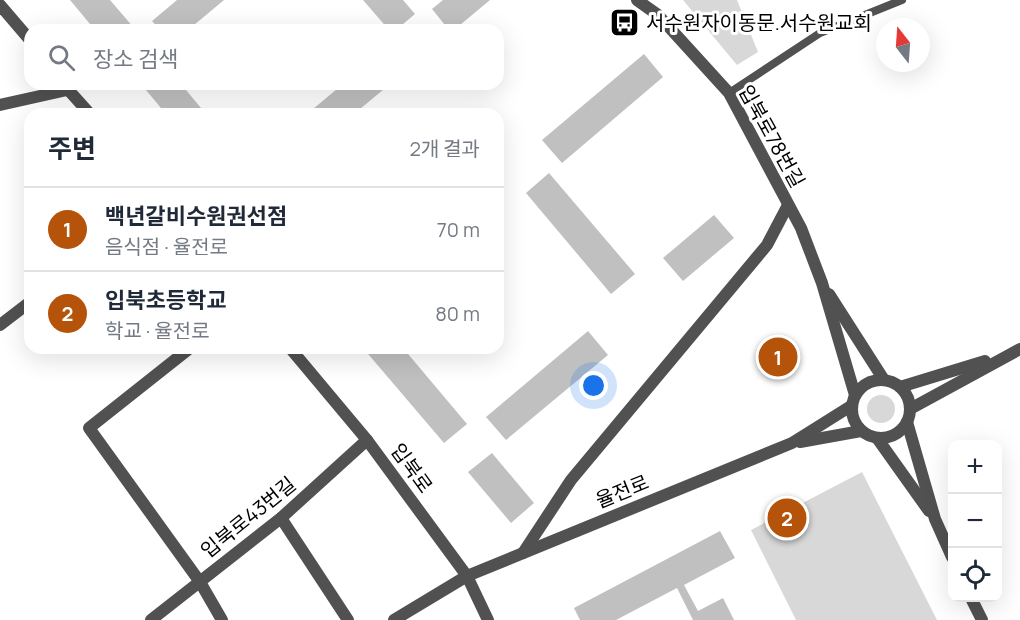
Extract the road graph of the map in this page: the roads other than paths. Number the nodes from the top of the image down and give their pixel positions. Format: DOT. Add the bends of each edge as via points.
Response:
graph roads {
  1 [pos="637,0"];
  2 [pos="902,0"];
  3 [pos="0,4"];
  4 [pos="24,33"];
  5 [pos="54,90"];
  6 [pos="68,90"];
  7 [pos="729,93"];
  8 [pos="0,105"];
  9 [pos="84,108"];
  10 [pos="788,205"];
  11 [pos="822,283"];
  12 [pos="24,307"];
  13 [pos="0,325"];
  14 [pos="1014,351"];
  15 [pos="182,354"];
  16 [pos="295,354"];
  17 [pos="884,380"];
  18 [pos="900,387"];
  19 [pos="853,400"];
  20 [pos="910,409"];
  21 [pos="907,422"];
  22 [pos="861,431"];
  23 [pos="877,438"];
  24 [pos="367,440"];
  25 [pos="792,443"];
  26 [pos="281,519"];
  27 [pos="935,519"];
  28 [pos="948,548"];
  29 [pos="523,552"];
  30 [pos="467,576"];
  31 [pos="200,582"];
  32 [pos="973,602"];
  33 [pos="151,620"];
  34 [pos="222,620"];
  35 [pos="348,620"];
  36 [pos="394,620"];
  37 [pos="488,620"];
  38 [pos="982,620"];
  1 -- 7 [label="street, 입북로78번길" via="658,15"];
  2 -- 7 [label="lane" via="820,33"];
  3 -- 4 [label="street"];
  5 -- 8 [label="street"];
  6 -- 9 [label="street"];
  7 -- 10 [label="street, 입북로78번길"];
  10 -- 11 [label="street, 입북로78번길"];
  10 -- 29 [label="street" via="767,245 571,480"];
  11 -- 17 [label="street"];
  11 -- 19 [label="street"];
  12 -- 13 [label="street"];
  14 -- 18 [label="street"];
  14 -- 20 [label="street"];
  15 -- 31 [label="street" via="89,428"];
  16 -- 24 [label="street, 입북로"];
  17 -- 18 [label="street"];
  17 -- 19 [label="street" via="862,386"];
  18 -- 20 [label="street" via="908,397"];
  19 -- 22 [label="street" via="853,419"];
  19 -- 25 [label="street, 율전로"];
  20 -- 21 [label="street"];
  21 -- 23 [label="street" via="899,432"];
  21 -- 27 [label="street"];
  22 -- 23 [label="street"];
  22 -- 25 [label="street, 율전로"];
  23 -- 27 [label="street"];
  24 -- 26 [label="street, 입북로43번길"];
  24 -- 30 [label="street, 입북로"];
  25 -- 29 [label="street, 율전로"];
  26 -- 31 [label="street, 입북로43번길"];
  26 -- 35 [label="street"];
  27 -- 28 [label="street"];
  29 -- 30 [label="street, 율전로"];
  30 -- 36 [label="street, 율전로"];
  30 -- 37 [label="street, 입북로"];
  31 -- 33 [label="street, 입북로43번길"];
  31 -- 34 [label="street"];
  32 -- 38 [label="street"];
}
